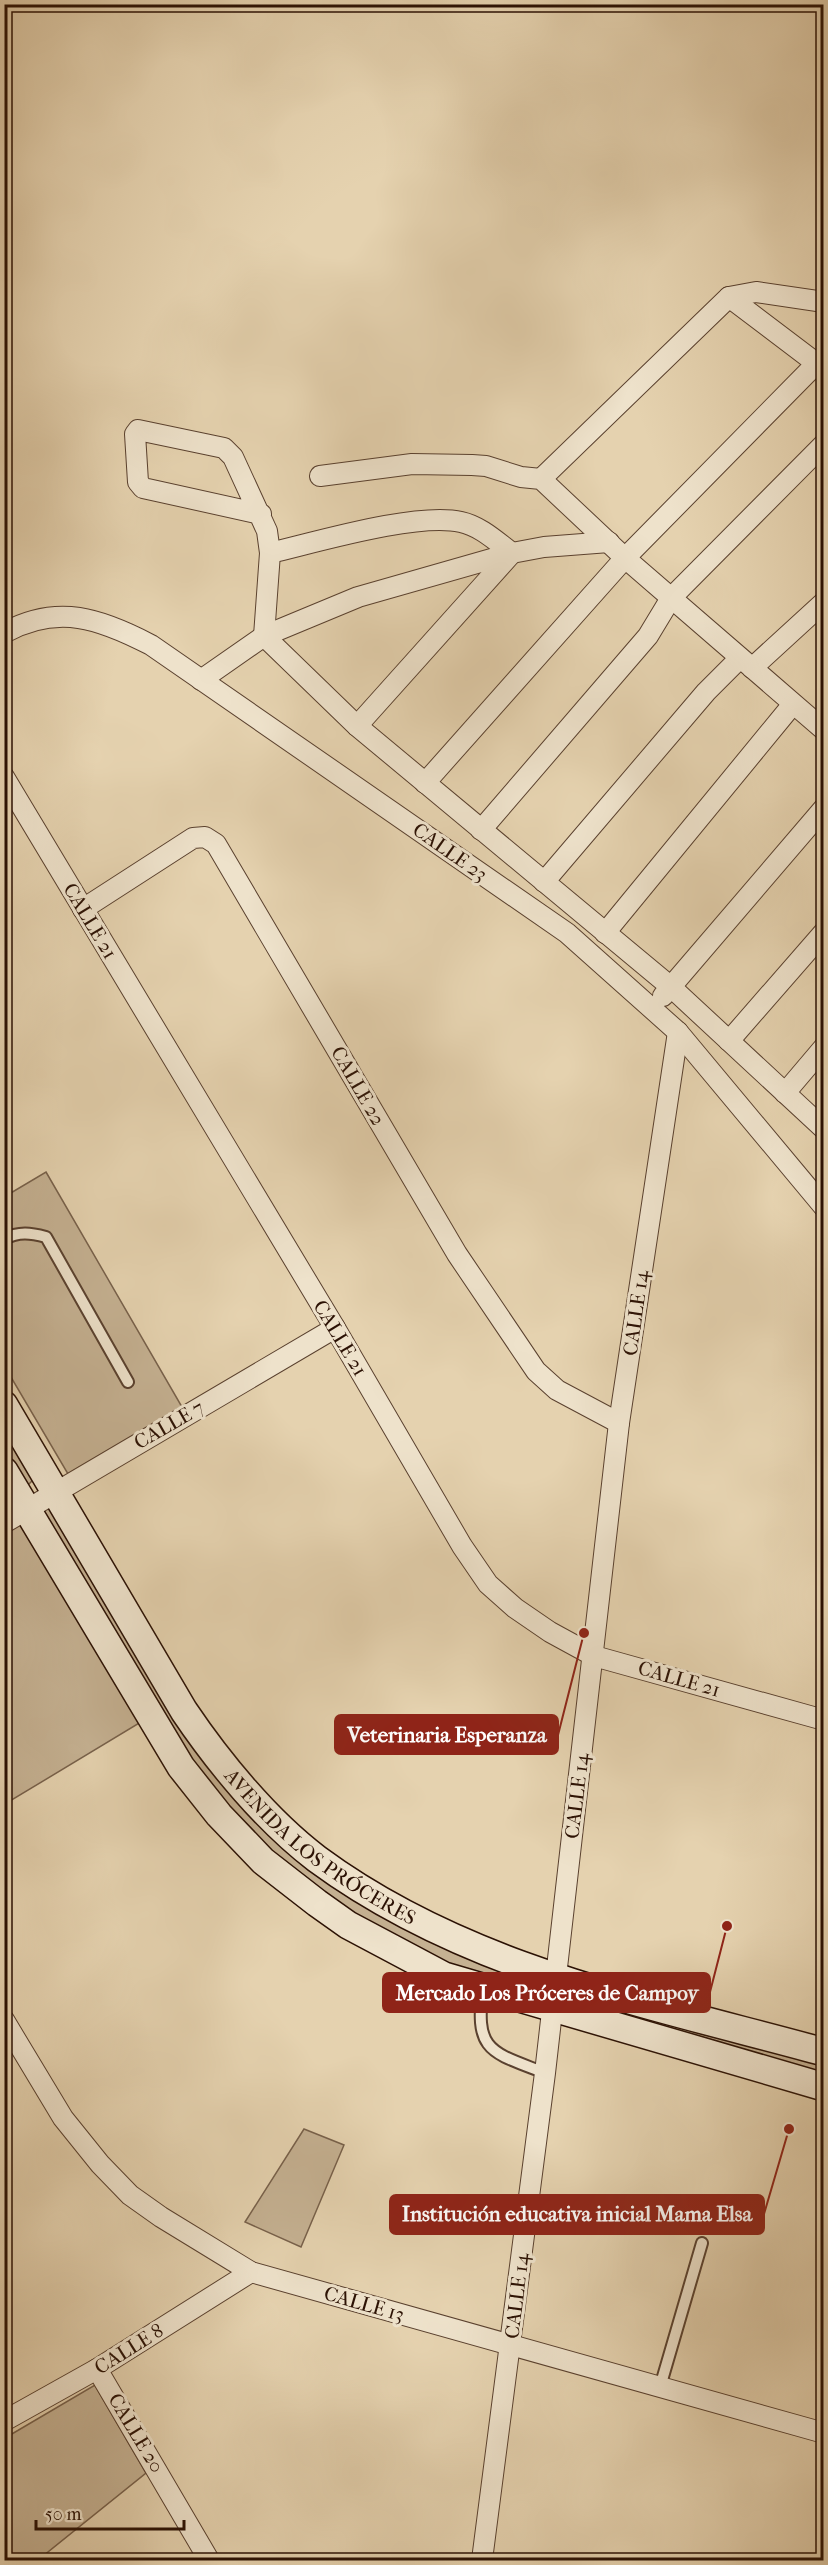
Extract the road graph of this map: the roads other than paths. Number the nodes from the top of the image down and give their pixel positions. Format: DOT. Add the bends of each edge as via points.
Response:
graph roads {
  1 [pos="729,297"];
  2 [pos="824,302"];
  3 [pos="820,367"];
  4 [pos="824,444"];
  5 [pos="320,476"];
  6 [pos="541,479"];
  7 [pos="261,514"];
  8 [pos="609,542"];
  9 [pos="270,553"];
  10 [pos="512,553"];
  11 [pos="625,558"];
  12 [pos="672,598"];
  13 [pos="824,602"];
  14 [pos="4,633"];
  15 [pos="264,636"];
  16 [pos="746,663"];
  17 [pos="201,680"];
  18 [pos="793,704"];
  19 [pos="357,726"];
  20 [pos="824,730"];
  21 [pos="4,777"];
  22 [pos="425,783"];
  23 [pos="824,808"];
  24 [pos="481,830"];
  25 [pos="544,882"];
  26 [pos="82,909"];
  27 [pos="824,932"];
  28 [pos="605,933"];
  29 [pos="671,987"];
  30 [pos="653,1008"];
  31 [pos="678,1032"];
  32 [pos="729,1041"];
  33 [pos="824,1047"];
  34 [pos="785,1093"];
  35 [pos="824,1129"];
  36 [pos="824,1207"];
  37 [pos="4,1239"];
  38 [pos="335,1328"];
  39 [pos="128,1382"];
  40 [pos="4,1405"];
  41 [pos="619,1423"];
  42 [pos="4,1471"];
  43 [pos="56,1491"];
  44 [pos="16,1516"];
  45 [pos="594,1656"];
  46 [pos="824,1720"];
  47 [pos="556,1978"];
  48 [pos="483,1988"];
  49 [pos="552,2009"];
  50 [pos="4,2020"];
  51 [pos="824,2052"];
  52 [pos="545,2073"];
  53 [pos="824,2087"];
  54 [pos="702,2243"];
  55 [pos="251,2272"];
  56 [pos="511,2346"];
  57 [pos="97,2369"];
  58 [pos="660,2387"];
  59 [pos="4,2421"];
  60 [pos="824,2433"];
  61 [pos="209,2560"];
  62 [pos="482,2560"];
  1 -- 2 [label="street" via="756,292"];
  1 -- 3 [label="street"];
  1 -- 6 [label="street"];
  3 -- 11 [label="street"];
  4 -- 12 [label="street"];
  5 -- 6 [label="street" via="412,464 486,466"];
  6 -- 8 [label="street"];
  7 -- 7 [label="street" via="143,488 138,482 135,434 138,430 224,447 233,457"];
  7 -- 9 [label="street"];
  8 -- 10 [label="street"];
  8 -- 11 [label="street"];
  9 -- 10 [label="street" via="426,521 460,522 485,532"];
  9 -- 15 [label="street"];
  10 -- 15 [label="street" via="358,597"];
  10 -- 19 [label="street"];
  11 -- 12 [label="street"];
  11 -- 22 [label="street"];
  12 -- 16 [label="street"];
  12 -- 24 [label="street" via="648,636"];
  13 -- 16 [label="street"];
  14 -- 17 [label="street, CALLE 23" via="38,619 93,618 151,645"];
  15 -- 17 [label="street"];
  15 -- 19 [label="street"];
  16 -- 18 [label="street"];
  16 -- 25 [label="street" via="706,692"];
  17 -- 30 [label="street, CALLE 23" via="567,933"];
  18 -- 20 [label="street"];
  18 -- 28 [label="street"];
  19 -- 22 [label="street"];
  21 -- 26 [label="street, CALLE 21"];
  22 -- 24 [label="street"];
  23 -- 29 [label="street"];
  24 -- 25 [label="street"];
  25 -- 28 [label="street"];
  26 -- 38 [label="street, CALLE 21"];
  26 -- 41 [label="street, CALLE 22" via="193,838 205,837 216,844 457,1254 536,1371 557,1390"];
  27 -- 32 [label="street"];
  28 -- 29 [label="street"];
  29 -- 30 [label="street"];
  29 -- 32 [label="street"];
  30 -- 31 [label="street, CALLE 23"];
  31 -- 36 [label="street, CALLE 23"];
  31 -- 41 [label="street, CALLE 14"];
  32 -- 34 [label="street"];
  33 -- 34 [label="street"];
  34 -- 35 [label="street"];
  37 -- 39 [label="lane" via="30,1233 46,1237"];
  38 -- 43 [label="street, CALLE 7"];
  38 -- 45 [label="street, CALLE 21" via="488,1584 550,1632"];
  40 -- 43 [label="main road, AVENIDA LOS PRÓCERES"];
  41 -- 45 [label="street, CALLE 14"];
  42 -- 44 [label="main road, AVENIDA LOS PRÓCERES"];
  43 -- 44 [label="street, CALLE 7"];
  43 -- 47 [label="main road, AVENIDA LOS PRÓCERES" via="184,1711 212,1753 251,1796 316,1858 406,1917 507,1962"];
  44 -- 48 [label="main road, AVENIDA LOS PRÓCERES" via="181,1767 263,1861 348,1925 444,1976"];
  45 -- 46 [label="street, CALLE 21"];
  45 -- 47 [label="street, CALLE 14"];
  47 -- 49 [label="street, CALLE 14"];
  47 -- 51 [label="main road, AVENIDA LOS PRÓCERES"];
  48 -- 49 [label="main road, AVENIDA LOS PRÓCERES"];
  48 -- 52 [label="lane" via="479,2017 482,2035 492,2051"];
  49 -- 52 [label="street, CALLE 14"];
  49 -- 53 [label="main road, AVENIDA LOS PRÓCERES"];
  50 -- 55 [label="street, CALLE 13" via="63,2118 130,2195"];
  52 -- 56 [label="street, CALLE 14"];
  54 -- 58 [label="lane"];
  55 -- 56 [label="street, CALLE 13"];
  55 -- 57 [label="street, CALLE 8"];
  56 -- 58 [label="street, CALLE 13"];
  56 -- 62 [label="street, CALLE 14"];
  57 -- 59 [label="street, CALLE 8"];
  57 -- 61 [label="street, CALLE 20"];
  58 -- 60 [label="street, CALLE 13"];
}
